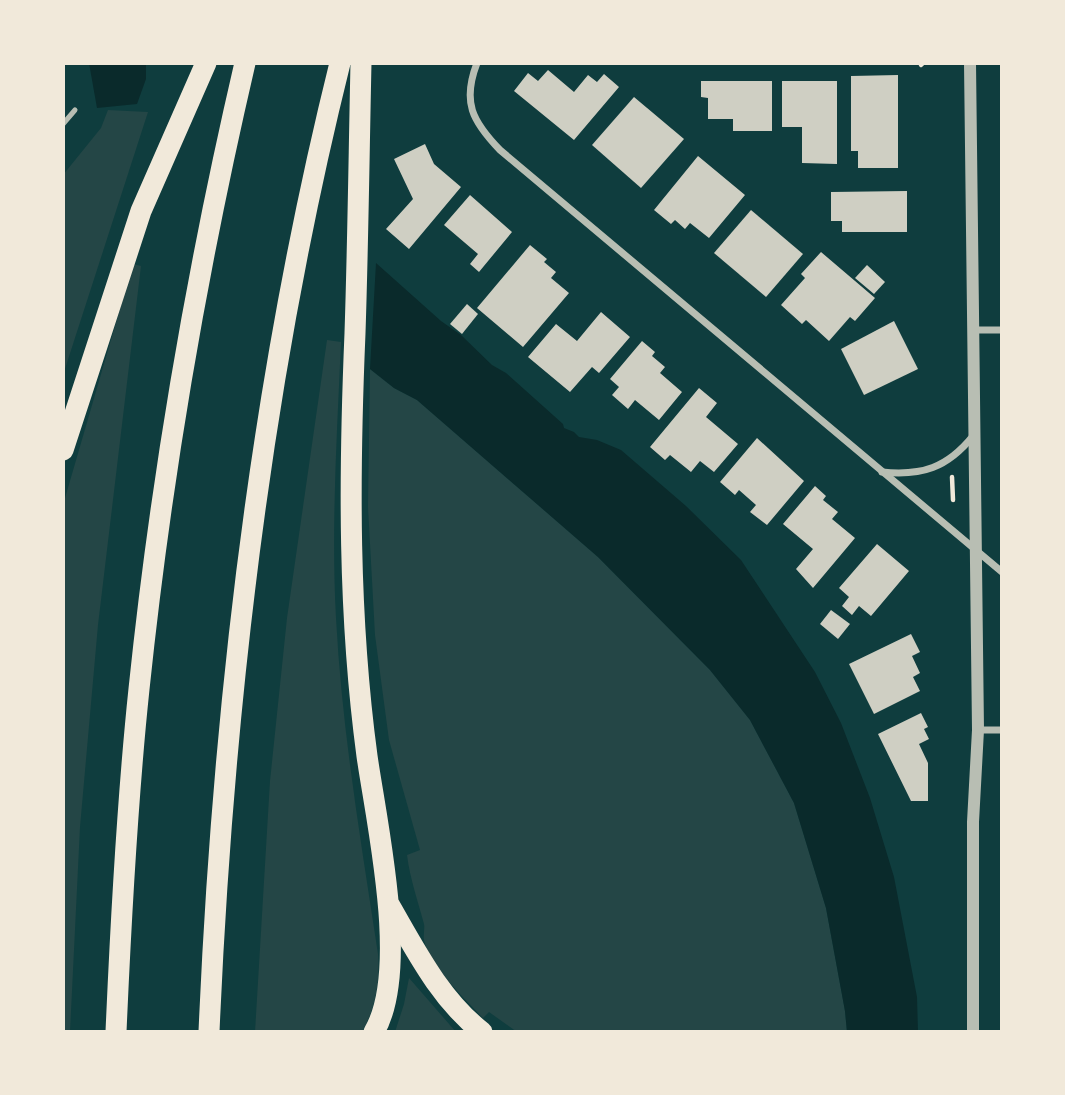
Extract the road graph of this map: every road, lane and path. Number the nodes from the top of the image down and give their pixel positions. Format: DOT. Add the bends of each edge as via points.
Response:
graph roads {
  1 [pos="206,63"];
  2 [pos="246,63"];
  3 [pos="340,63"];
  4 [pos="361,63"];
  5 [pos="477,63"];
  6 [pos="970,63"];
  7 [pos="75,110"];
  8 [pos="63,124"];
  9 [pos="975,330"];
  10 [pos="1002,330"];
  11 [pos="974,434"];
  12 [pos="63,450"];
  13 [pos="952,469"];
  14 [pos="881,472"];
  15 [pos="953,511"];
  16 [pos="976,551"];
  17 [pos="1002,572"];
  18 [pos="978,730"];
  19 [pos="1002,730"];
  20 [pos="389,904"];
  21 [pos="116,1032"];
  22 [pos="209,1032"];
  23 [pos="374,1032"];
  24 [pos="482,1032"];
  25 [pos="973,1032"];
  1 -- 12 [label="highway" via="141,211"];
  2 -- 21 [label="highway" via="204,250 157,538 126,833"];
  3 -- 22 [label="highway" via="302,234 251,532 221,809"];
  4 -- 20 [label="highway" via="351,582 362,717"];
  5 -- 14 [label="street" via="471,107 492,142"];
  6 -- 9 [label="street"];
  7 -- 8 [label="lane"];
  9 -- 10 [label="street"];
  9 -- 11 [label="street"];
  11 -- 14 [label="street" via="958,452 933,468 910,474"];
  11 -- 16 [label="street"];
  13 -- 15 [label="path"];
  14 -- 16 [label="street"];
  16 -- 17 [label="street"];
  16 -- 18 [label="street"];
  18 -- 19 [label="street"];
  18 -- 25 [label="street"];
  20 -- 23 [label="highway" via="389,988"];
  20 -- 24 [label="highway" via="435,982"];
}
